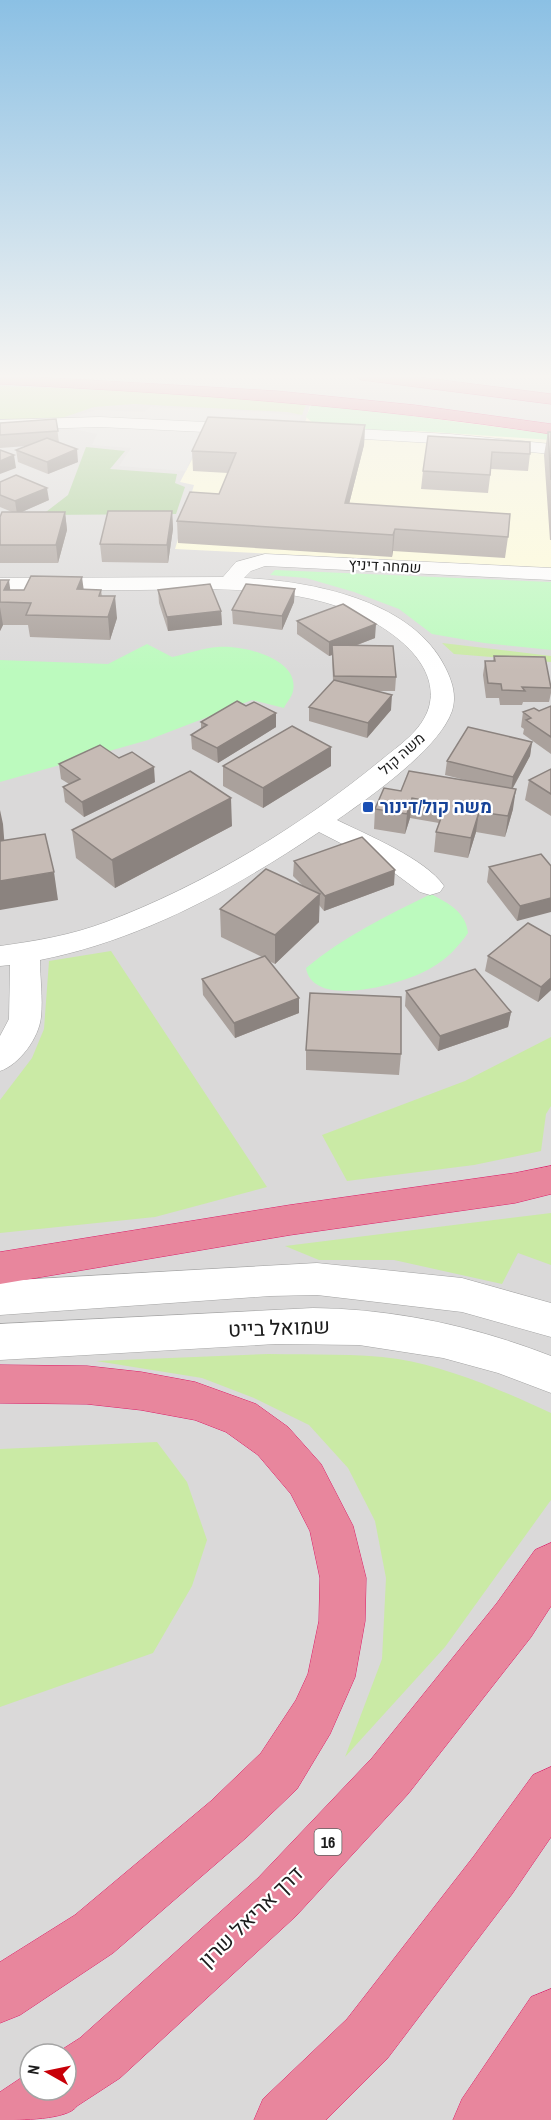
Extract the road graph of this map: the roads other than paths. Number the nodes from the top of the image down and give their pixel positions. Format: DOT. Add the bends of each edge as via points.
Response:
graph roads {
  1 [pos="551,574"];
  2 [pos="0,584"];
  3 [pos="230,584"];
  4 [pos="318,821"];
  5 [pos="430,886"];
  6 [pos="13,954"];
  7 [pos="0,1059"];
  8 [pos="551,1180"];
  9 [pos="0,1268"];
  10 [pos="0,1298"];
  11 [pos="551,1320"];
  12 [pos="0,1342"];
  13 [pos="543,1372"];
  14 [pos="0,1384"];
  15 [pos="551,1566"];
  16 [pos="551,1793"];
  17 [pos="0,1995"];
  18 [pos="551,2017"];
  19 [pos="78,2073"];
  20 [pos="551,2091"];
  21 [pos="37,2102"];
  22 [pos="11,2120"];
  23 [pos="284,2120"];
  24 [pos="483,2120"];
  25 [pos="518,2120"];
  1 -- 3 [label="street, שמחה דיניץ" via="265,560 238,569"];
  2 -- 3 [label="street, משה קול"];
  3 -- 4 [label="street, משה קול" via="315,592 361,608 420,645 442,686 440,712 420,740"];
  4 -- 5 [label="street" via="395,860"];
  4 -- 6 [label="street, משה קול" via="221,880 133,922 76,942"];
  6 -- 7 [label="street" via="25,1019 17,1038"];
  8 -- 9 [label="highway"];
  10 -- 11 [label="street" via="317,1280 462,1294"];
  12 -- 13 [label="street, שמואל בייט" via="332,1326 437,1338"];
  14 -- 17 [label="highway" via="87,1385 141,1391 195,1401 241,1418 273,1441 306,1479 331,1526 343,1578 342,1622 331,1677 313,1717 279,1771 94,1934"];
  15 -- 19 [label="highway, דרך אריאל שרון / 16" via="514,1620 374,1793 277,1896 100,2058"];
  16 -- 23 [label="highway" via="367,2039"];
  18 -- 24 [label="highway"];
  20 -- 25 [label="highway"];
  21 -- 22 [label="highway"];
}
